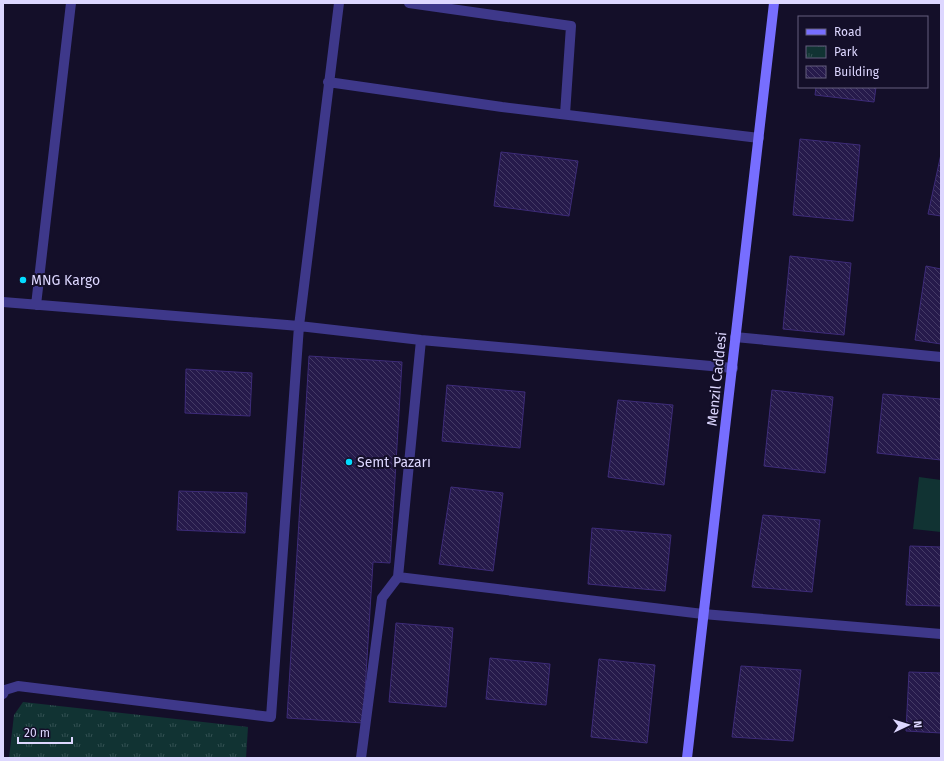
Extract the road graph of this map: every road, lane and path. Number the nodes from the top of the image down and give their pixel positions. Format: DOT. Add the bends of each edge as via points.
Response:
graph roads {
  1 [pos="71,3"];
  2 [pos="339,3"];
  3 [pos="409,3"];
  4 [pos="774,3"];
  5 [pos="328,82"];
  6 [pos="565,114"];
  7 [pos="759,138"];
  8 [pos="3,302"];
  9 [pos="36,305"];
  10 [pos="299,326"];
  11 [pos="735,337"];
  12 [pos="421,340"];
  13 [pos="941,357"];
  14 [pos="733,368"];
  15 [pos="398,577"];
  16 [pos="703,614"];
  17 [pos="941,634"];
  18 [pos="3,694"];
  19 [pos="361,758"];
  20 [pos="687,758"];
  1 -- 9 [label="street"];
  2 -- 5 [label="street"];
  3 -- 6 [label="street" via="571,26"];
  4 -- 7 [label="street, Menzil Caddesi"];
  5 -- 6 [label="street"];
  5 -- 10 [label="street"];
  6 -- 7 [label="street"];
  7 -- 11 [label="street, Menzil Caddesi"];
  8 -- 9 [label="street"];
  9 -- 10 [label="street"];
  10 -- 12 [label="street"];
  10 -- 18 [label="street" via="271,717 18,686 5,690"];
  11 -- 13 [label="street"];
  11 -- 14 [label="street, Menzil Caddesi"];
  12 -- 14 [label="street"];
  12 -- 15 [label="street"];
  14 -- 16 [label="street, Menzil Caddesi"];
  15 -- 16 [label="street"];
  15 -- 19 [label="street" via="382,598"];
  16 -- 17 [label="street"];
  16 -- 20 [label="street, Menzil Caddesi"];
}
